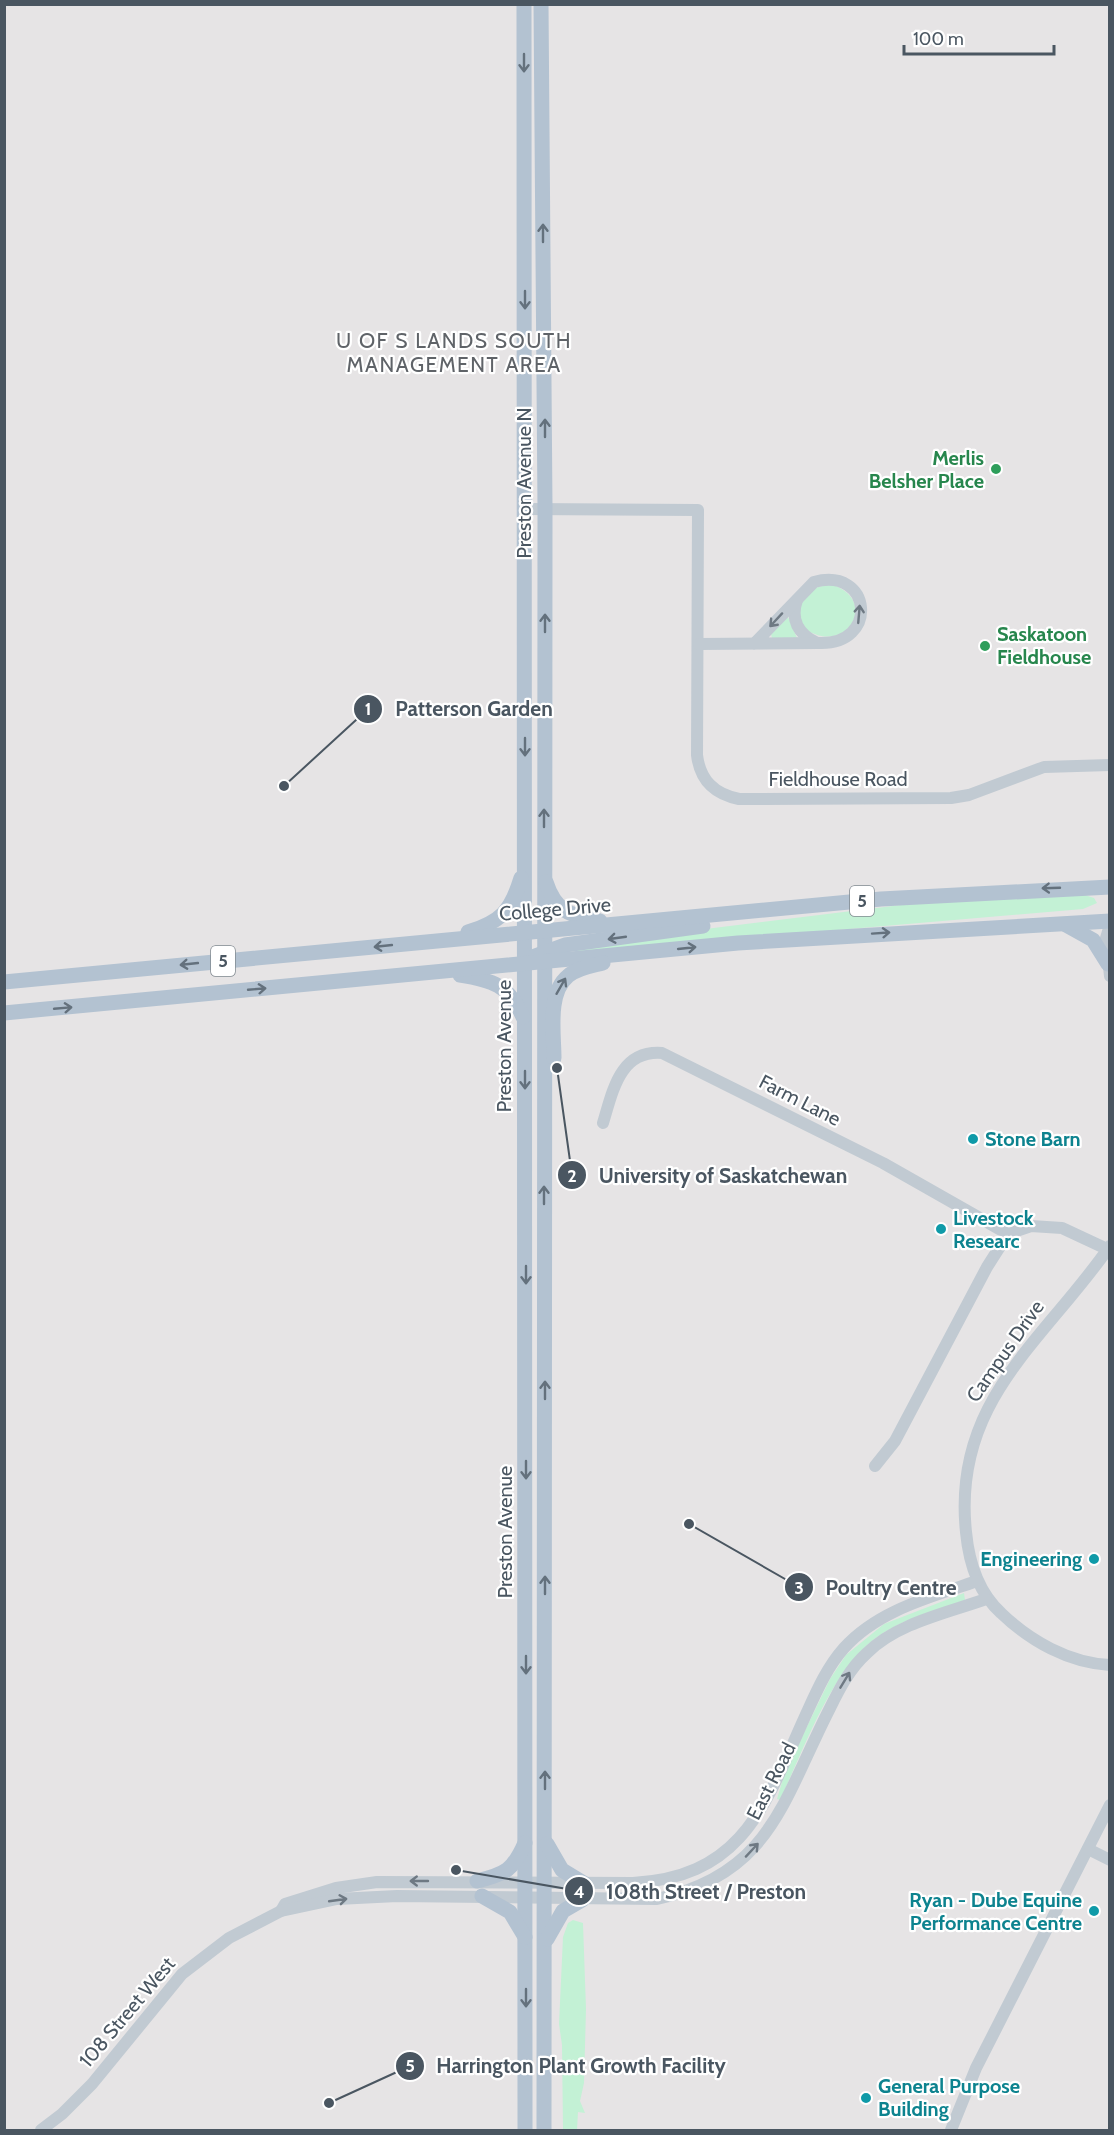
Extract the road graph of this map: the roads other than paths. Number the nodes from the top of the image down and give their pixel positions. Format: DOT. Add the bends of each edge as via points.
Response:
graph roads {
  1 [pos="524,4"];
  2 [pos="541,4"];
  3 [pos="545,508"];
  4 [pos="525,509"];
  5 [pos="798,596"];
  6 [pos="699,644"];
  7 [pos="754,644"];
  8 [pos="818,644"];
  9 [pos="1110,765"];
  10 [pos="525,864"];
  11 [pos="544,877"];
  12 [pos="1110,887"];
  13 [pos="924,895"];
  14 [pos="1110,921"];
  15 [pos="1060,923"];
  16 [pos="614,925"];
  17 [pos="1110,926"];
  18 [pos="544,931"];
  19 [pos="441,940"];
  20 [pos="526,940"];
  21 [pos="628,954"];
  22 [pos="543,956"];
  23 [pos="525,963"];
  24 [pos="1109,970"];
  25 [pos="440,971"];
  26 [pos="358,979"];
  27 [pos="4,982"];
  28 [pos="4,1013"];
  29 [pos="525,1021"];
  30 [pos="603,1123"];
  31 [pos="544,1168"];
  32 [pos="1008,1234"];
  33 [pos="1108,1247"];
  34 [pos="875,1466"];
  35 [pos="977,1581"];
  36 [pos="987,1599"];
  37 [pos="1110,1665"];
  38 [pos="1110,1805"];
  39 [pos="545,1838"];
  40 [pos="526,1840"];
  41 [pos="1088,1849"];
  42 [pos="1110,1860"];
  43 [pos="545,1883"];
  44 [pos="585,1884"];
  45 [pos="480,1888"];
  46 [pos="526,1891"];
  47 [pos="545,1899"];
  48 [pos="582,1900"];
  49 [pos="526,1939"];
  50 [pos="545,1945"];
  51 [pos="41,2130"];
  52 [pos="525,2130"];
  53 [pos="544,2130"];
  54 [pos="951,2130"];
  1 -- 4 [label="main road, Preston Avenue N, one-way"];
  3 -- 2 [label="main road, Preston Avenue N, one-way"];
  3 -- 4 [label="street, Fieldhouse Road"];
  3 -- 6 [label="street, Fieldhouse Road" via="698,510"];
  11 -- 3 [label="main road, Preston Avenue N, one-way"];
  4 -- 10 [label="main road, Preston Avenue N, one-way"];
  5 -- 7 [label="street, one-way"];
  5 -- 8 [label="street" via="795,622 803,634"];
  8 -- 5 [label="street, one-way" via="840,642 855,631 861,616 859,598 850,586 836,580 814,582"];
  6 -- 7 [label="street"];
  6 -- 9 [label="street, Fieldhouse Road" via="698,763 708,784 729,797 951,798 1044,767"];
  7 -- 8 [label="street"];
  10 -- 19 [label="main road" via="509,909 482,928"];
  10 -- 20 [label="main road, Preston Avenue N"];
  11 -- 16 [label="main road" via="549,894 561,909"];
  11 -- 18 [label="main road, Preston Avenue N"];
  12 -- 13 [label="main road, College Drive / 5, one-way"];
  13 -- 16 [label="main road, College Drive / 5"];
  13 -- 22 [label="main road, one-way" via="565,945"];
  14 -- 15 [label="main road, 5"];
  21 -- 15 [label="main road, 5, one-way"];
  15 -- 24 [label="main road" via="1088,935 1098,945"];
  16 -- 18 [label="main road, College Drive / 5"];
  17 -- 24 [label="street" via="1106,938"];
  18 -- 20 [label="main road, College Drive / 5"];
  18 -- 22 [label="main road, Preston Avenue N"];
  19 -- 20 [label="main road, College Drive / 5"];
  19 -- 27 [label="main road, College Drive / 5, one-way"];
  20 -- 23 [label="main road, Preston Avenue"];
  20 -- 26 [label="main road" via="513,954"];
  21 -- 22 [label="main road, 5"];
  31 -- 21 [label="main road, one-way" via="554,1085 554,1011 559,986 573,973"];
  22 -- 23 [label="main road"];
  22 -- 31 [label="main road, Preston Avenue"];
  23 -- 25 [label="main road, 5"];
  23 -- 29 [label="main road, Preston Avenue"];
  25 -- 26 [label="main road, 5"];
  25 -- 29 [label="main road" via="481,978 506,990 516,1000"];
  28 -- 26 [label="main road, 5, one-way"];
  29 -- 40 [label="main road, Preston Avenue, one-way"];
  30 -- 32 [label="street, Farm Lane" via="624,1068 640,1056 662,1053 883,1164"];
  39 -- 31 [label="main road, Preston Avenue, one-way"];
  32 -- 33 [label="street" via="1031,1226 1062,1228"];
  32 -- 34 [label="street" via="895,1441"];
  33 -- 35 [label="street, Campus Drive" via="1000,1387 981,1421 968,1462 965,1508 969,1551"];
  35 -- 36 [label="street, Campus Drive"];
  35 -- 44 [label="street, East Road" via="888,1614 845,1647 822,1679 761,1810 729,1849 666,1879"];
  36 -- 37 [label="street, Campus Drive" via="1025,1634 1046,1646 1084,1662"];
  48 -- 36 [label="street, East Road, one-way" via="657,1899 703,1886 733,1869 775,1821 846,1678 865,1654 903,1629"];
  38 -- 41 [label="street"];
  39 -- 43 [label="main road, Preston Avenue"];
  39 -- 44 [label="main road" via="562,1870"];
  40 -- 45 [label="main road" via="510,1869"];
  40 -- 46 [label="main road, Preston Avenue"];
  41 -- 42 [label="street"];
  41 -- 54 [label="street" via="976,2068"];
  43 -- 44 [label="street, East Road"];
  43 -- 46 [label="street, 108 Street West"];
  43 -- 47 [label="main road, Preston Avenue"];
  45 -- 46 [label="street, 108 Street West"];
  45 -- 49 [label="main road" via="510,1912"];
  45 -- 51 [label="street, 108 Street West" via="358,1884 285,1904 281,1911 229,1938 182,1974 92,2084"];
  46 -- 47 [label="street, 108 Street West"];
  46 -- 49 [label="main road, Preston Avenue"];
  47 -- 48 [label="street, East Road"];
  47 -- 50 [label="main road, Preston Avenue"];
  48 -- 50 [label="main road" via="558,1917"];
  49 -- 52 [label="main road, Preston Avenue, one-way"];
  50 -- 53 [label="main road, Preston Avenue"];
}
